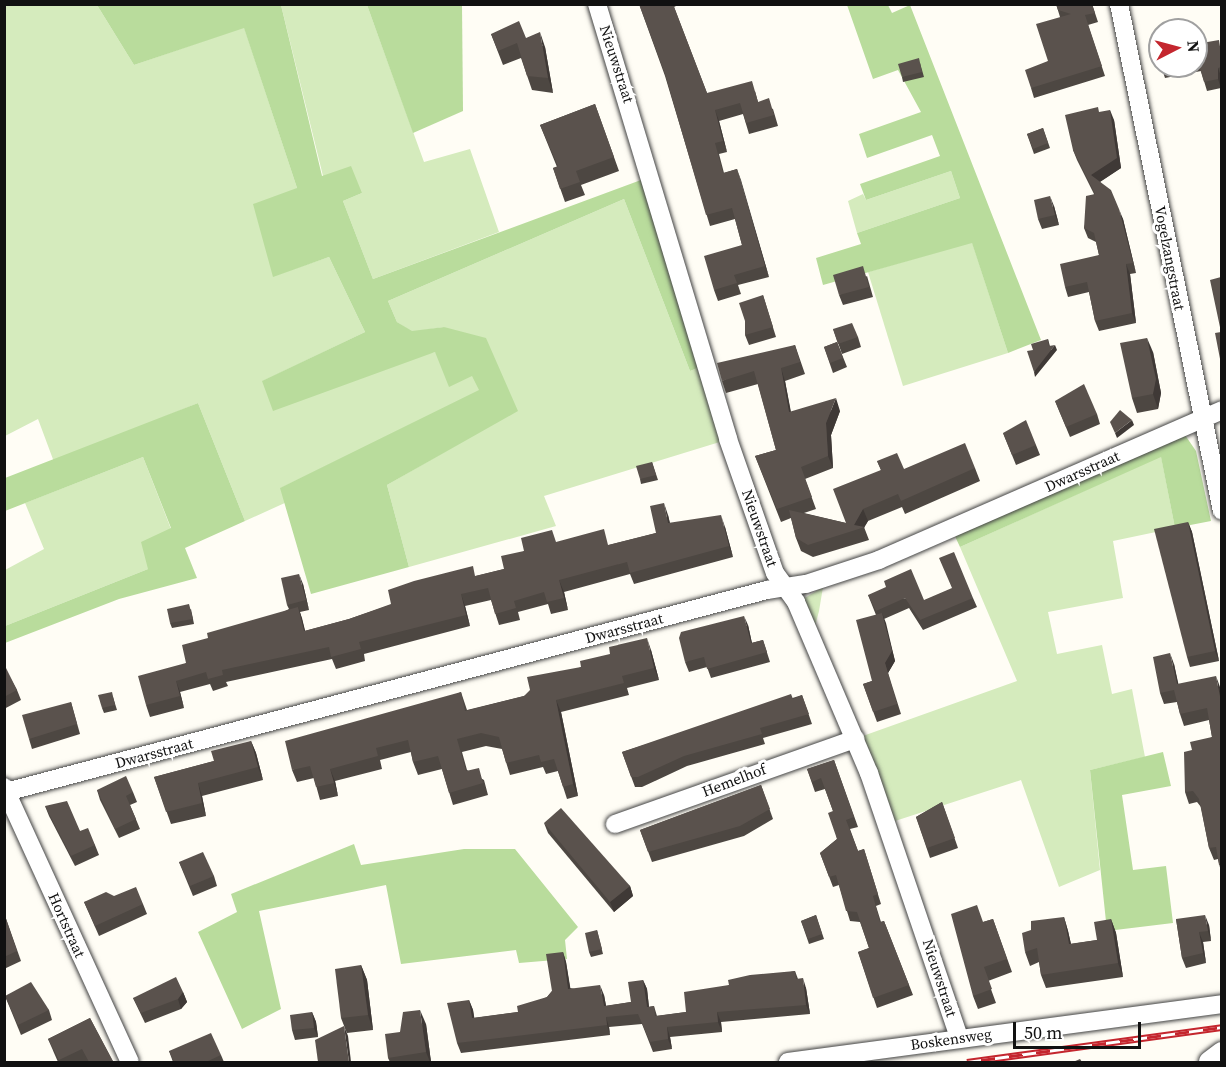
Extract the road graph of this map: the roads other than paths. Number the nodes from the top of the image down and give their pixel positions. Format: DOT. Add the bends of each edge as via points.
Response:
graph roads {
  1 [pos="597,4"];
  2 [pos="1119,4"];
  3 [pos="1221,410"];
  4 [pos="1202,418"];
  5 [pos="1221,511"];
  6 [pos="783,588"];
  7 [pos="855,739"];
  8 [pos="5,790"];
  9 [pos="615,824"];
  10 [pos="1221,1004"];
  11 [pos="959,1037"];
  12 [pos="1221,1053"];
  13 [pos="130,1062"];
  14 [pos="788,1062"];
  15 [pos="1210,1062"];
  1 -- 6 [label="street, Nieuwstraat" via="728,439"];
  2 -- 4 [label="street, Vogelzangstraat"];
  3 -- 4 [label="street, Dwarsstraat"];
  4 -- 5 [label="street, Vogelzangstraat"];
  4 -- 6 [label="street, Dwarsstraat" via="879,560"];
  6 -- 7 [label="street, Nieuwstraat" via="796,602"];
  6 -- 8 [label="street, Dwarsstraat"];
  7 -- 9 [label="street, Hemelhof"];
  7 -- 11 [label="street, Nieuwstraat"];
  8 -- 13 [label="street, Hortstraat"];
  10 -- 11 [label="street, Boskensweg"];
  11 -- 14 [label="street, Boskensweg"];
  12 -- 15 [label="street"];
}
